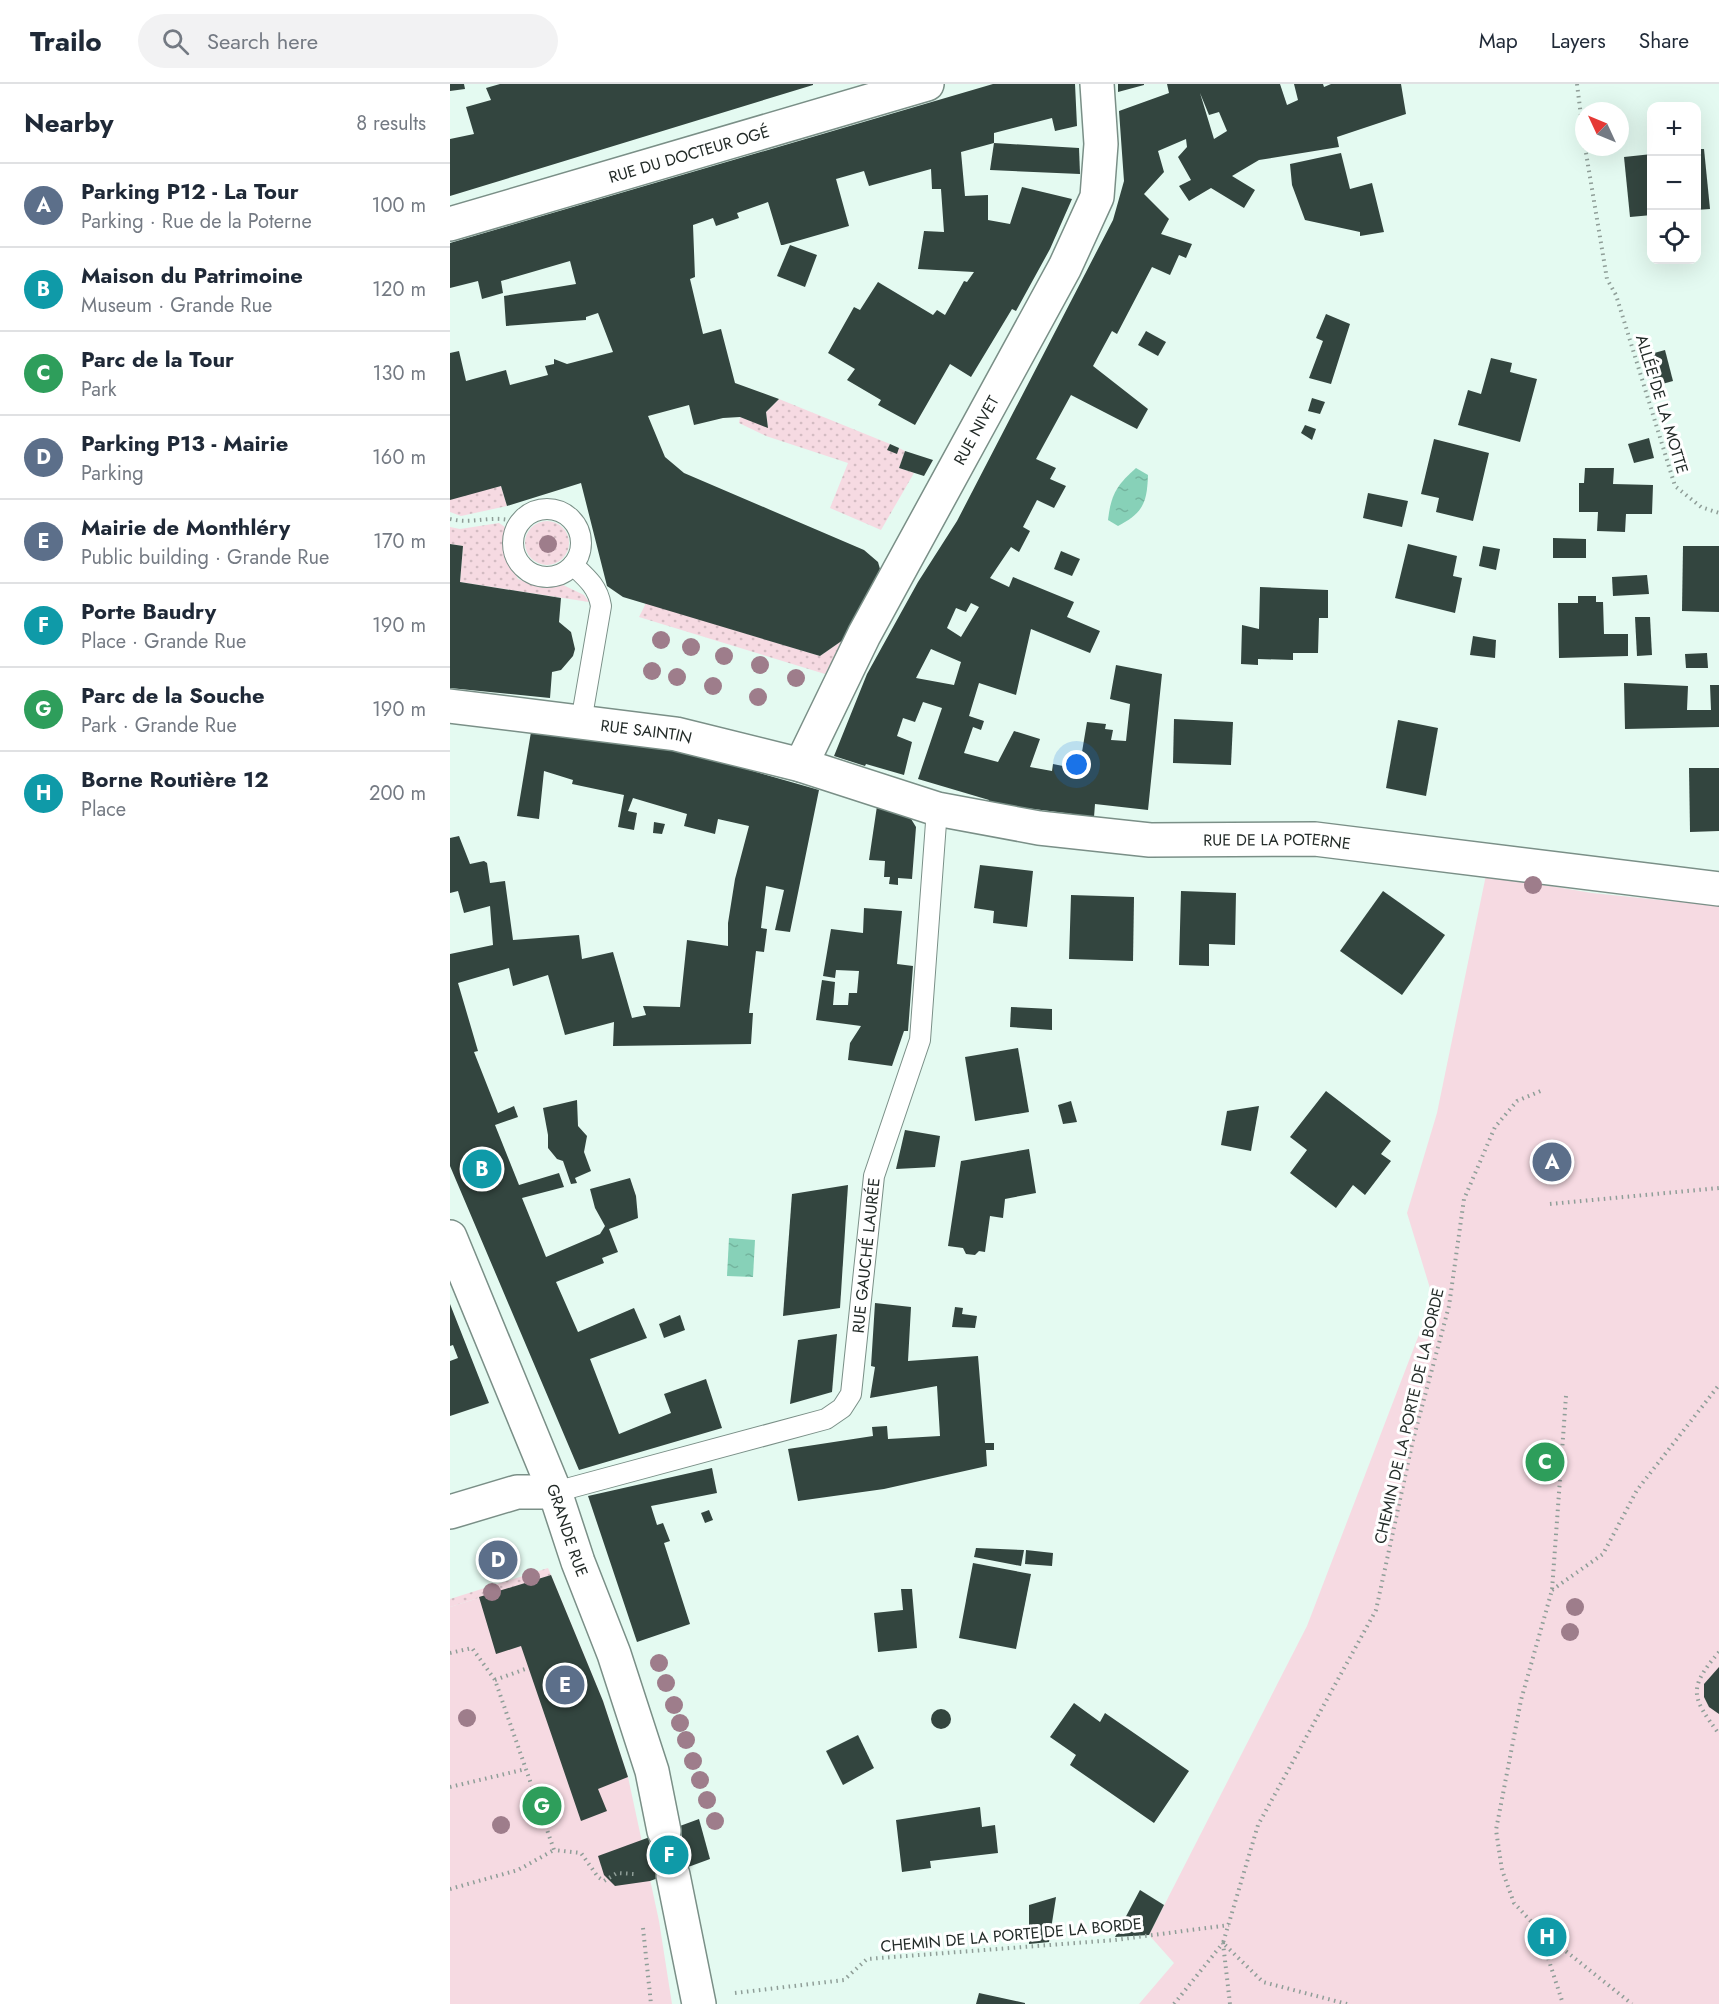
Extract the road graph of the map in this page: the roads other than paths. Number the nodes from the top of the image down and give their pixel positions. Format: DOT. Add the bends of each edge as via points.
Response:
graph roads {
  1 [pos="927,84"];
  2 [pos="1097,84"];
  3 [pos="450,224"];
  4 [pos="573,565"];
  5 [pos="450,706"];
  6 [pos="581,722"];
  7 [pos="801,765"];
  8 [pos="837,777"];
  9 [pos="937,809"];
  10 [pos="1719,890"];
  11 [pos="450,1237"];
  12 [pos="555,1492"];
  13 [pos="450,1512"];
  14 [pos="664,1831"];
  15 [pos="673,1875"];
  16 [pos="698,2000"];
  1 -- 3 [label="street, RUE DU DOCTEUR OGÉ"];
  2 -- 7 [label="street, RUE NIVET" via="1101,144 1097,197 1065,267 864,635"];
  4 -- 4 [label="lane" via="581,547 580,534 567,515 540,510 519,523 514,533 514,550 531,573 556,575"];
  4 -- 6 [label="lane" via="600,594 601,606"];
  5 -- 6 [label="street, RUE SAINTIN"];
  6 -- 7 [label="street, RUE SAINTIN" via="676,734"];
  7 -- 8 [label="street, RUE SAINTIN"];
  8 -- 9 [label="street, RUE DE LA POTERNE"];
  9 -- 10 [label="street, RUE DE LA POTERNE" via="1039,828 1150,840 1316,839"];
  9 -- 12 [label="lane, RUE GAUCHÉ LAURÉE" via="920,1040 874,1176 851,1394 842,1408 826,1419"];
  11 -- 12 [label="street, GRANDE RUE"];
  12 -- 13 [label="street" via="517,1492"];
  12 -- 14 [label="street, GRANDE RUE" via="614,1654 648,1760"];
  15 -- 16 [label="street"];
}
